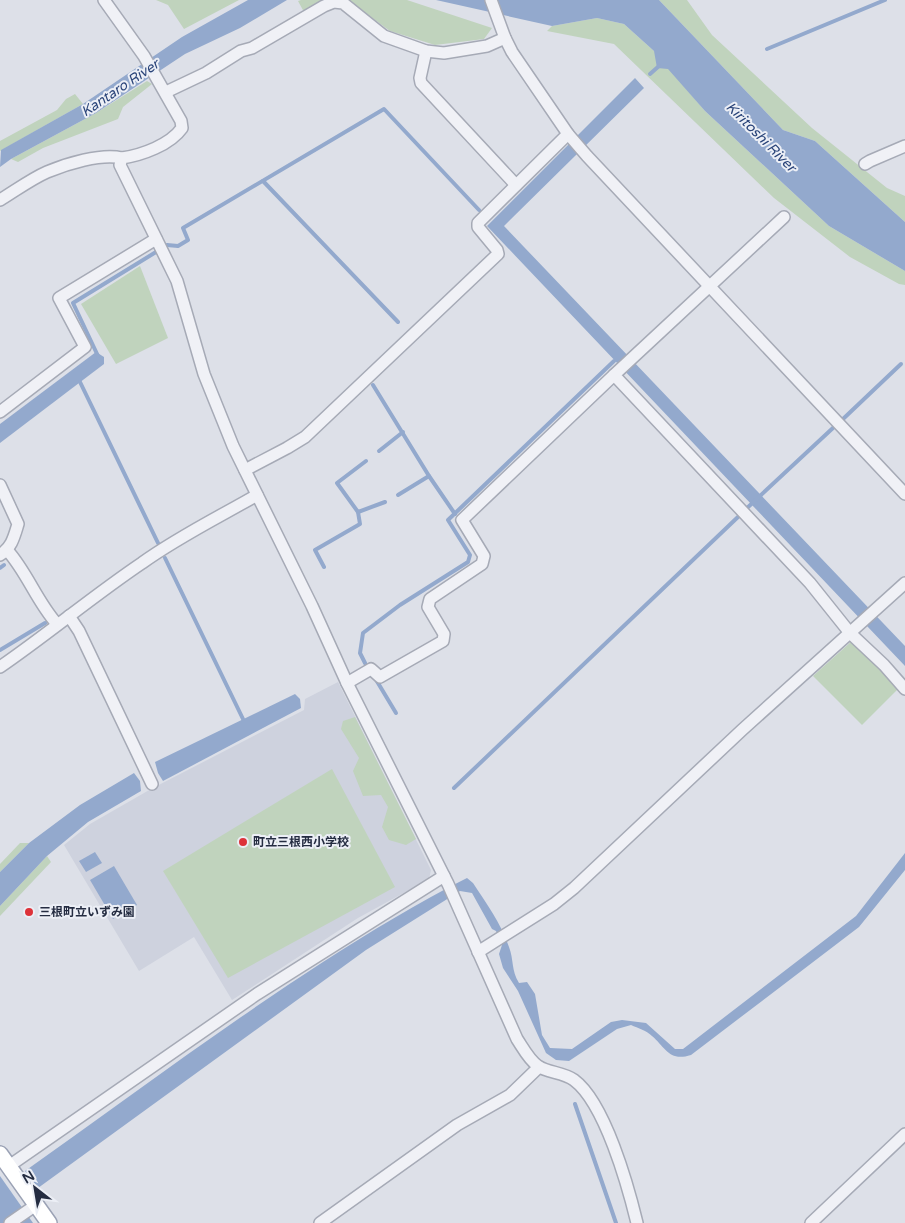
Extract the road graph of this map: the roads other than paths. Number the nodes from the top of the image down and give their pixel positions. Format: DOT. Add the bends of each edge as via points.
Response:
graph roads {
  1 [pos="104,0"];
  2 [pos="491,0"];
  3 [pos="503,34"];
  4 [pos="426,52"];
  5 [pos="166,92"];
  6 [pos="569,136"];
  7 [pos="905,146"];
  8 [pos="122,158"];
  9 [pos="865,164"];
  10 [pos="516,185"];
  11 [pos="0,200"];
  12 [pos="784,217"];
  13 [pos="156,240"];
  14 [pos="708,286"];
  15 [pos="616,373"];
  16 [pos="0,412"];
  17 [pos="245,470"];
  18 [pos="0,485"];
  19 [pos="905,494"];
  20 [pos="257,495"];
  21 [pos="4,552"];
  22 [pos="905,582"];
  23 [pos="69,616"];
  24 [pos="57,624"];
  25 [pos="850,634"];
  26 [pos="0,668"];
  27 [pos="347,683"];
  28 [pos="905,689"];
  29 [pos="152,784"];
  30 [pos="446,880"];
  31 [pos="478,952"];
  32 [pos="539,1067"];
  33 [pos="905,1134"];
  34 [pos="4,1160"];
  35 [pos="32,1207"];
  36 [pos="10,1223"];
  37 [pos="49,1223"];
  38 [pos="320,1223"];
  39 [pos="637,1223"];
  40 [pos="811,1223"];
  1 -- 5 [label="street"];
  2 -- 3 [label="street"];
  3 -- 4 [label="street" via="487,46 444,53"];
  3 -- 6 [label="street"];
  4 -- 5 [label="street" via="384,36 343,2 334,2"];
  4 -- 10 [label="street" via="421,83"];
  5 -- 8 [label="street" via="182,128 176,136 140,155"];
  6 -- 10 [label="street"];
  6 -- 14 [label="street"];
  7 -- 9 [label="street"];
  8 -- 11 [label="street" via="86,160 46,172"];
  8 -- 13 [label="street" via="120,165"];
  10 -- 17 [label="street" via="478,223 498,254 304,437"];
  12 -- 14 [label="street"];
  13 -- 16 [label="street" via="60,298 85,347"];
  13 -- 17 [label="street" via="177,281 204,374 232,446"];
  14 -- 15 [label="street"];
  14 -- 19 [label="street"];
  15 -- 25 [label="street" via="810,583"];
  15 -- 27 [label="street" via="462,520 484,556 482,564 430,599 428,607 444,634 443,641 380,677 371,669"];
  17 -- 20 [label="street"];
  18 -- 21 [label="street" via="18,524 12,544"];
  20 -- 23 [label="street" via="158,552"];
  20 -- 27 [label="street"];
  21 -- 24 [label="street" via="18,562 45,611"];
  22 -- 25 [label="street"];
  23 -- 24 [label="street"];
  23 -- 29 [label="street"];
  24 -- 26 [label="street"];
  25 -- 28 [label="street"];
  25 -- 31 [label="street" via="574,888"];
  27 -- 30 [label="street"];
  30 -- 31 [label="street"];
  30 -- 34 [label="street" via="257,994"];
  31 -- 32 [label="street" via="517,1039"];
  32 -- 38 [label="street" via="510,1095 456,1125"];
  32 -- 39 [label="street" via="573,1079 594,1105 623,1168"];
  33 -- 40 [label="street"];
  34 -- 35 [label="main road"];
  35 -- 36 [label="street"];
  35 -- 37 [label="main road"];
}
